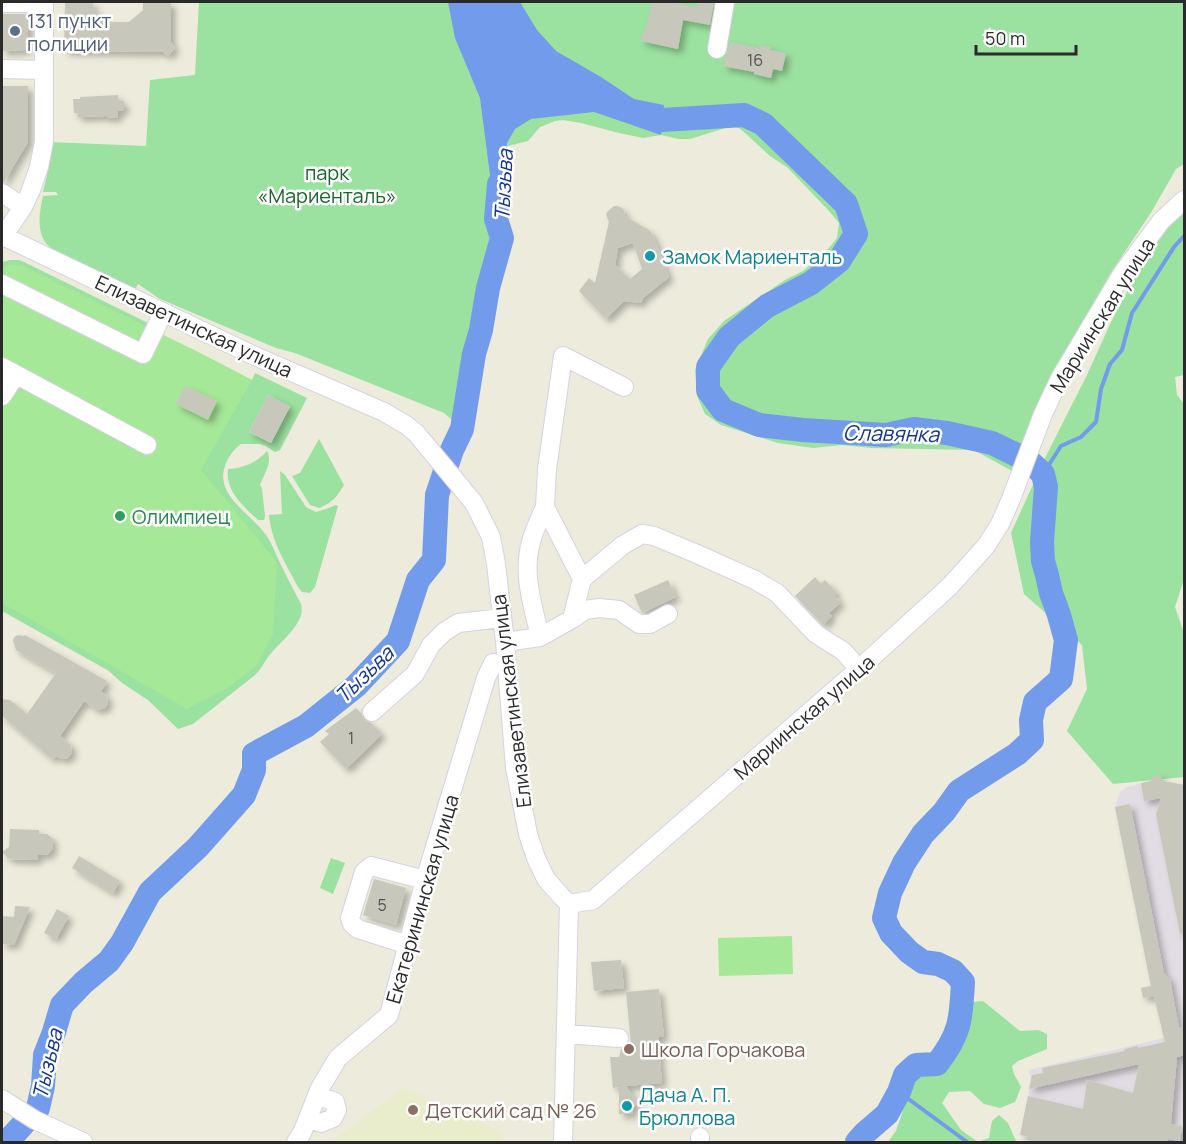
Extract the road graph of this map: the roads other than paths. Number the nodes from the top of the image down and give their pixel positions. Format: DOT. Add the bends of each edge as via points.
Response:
graph roads {
  1 [pos="44,2"];
  2 [pos="725,2"];
  3 [pos="2,3"];
  4 [pos="717,50"];
  5 [pos="2,69"];
  6 [pos="43,70"];
  7 [pos="2,193"];
  8 [pos="1185,200"];
  9 [pos="23,207"];
  10 [pos="2,237"];
  11 [pos="2,284"];
  12 [pos="163,313"];
  13 [pos="9,371"];
  14 [pos="624,387"];
  15 [pos="2,396"];
  16 [pos="147,446"];
  17 [pos="545,507"];
  18 [pos="582,579"];
  19 [pos="668,615"];
  20 [pos="502,618"];
  21 [pos="572,619"];
  22 [pos="540,637"];
  23 [pos="505,642"];
  24 [pos="493,663"];
  25 [pos="859,669"];
  26 [pos="372,712"];
  27 [pos="425,880"];
  28 [pos="569,904"];
  29 [pos="408,945"];
  30 [pos="566,1034"];
  31 [pos="619,1038"];
  32 [pos="2,1099"];
  33 [pos="83,1143"];
  34 [pos="296,1143"];
  35 [pos="563,1143"];
  1 -- 3 [label="street"];
  1 -- 6 [label="street"];
  2 -- 4 [label="street"];
  5 -- 6 [label="street"];
  6 -- 9 [label="street" via="44,142"];
  7 -- 9 [label="street"];
  8 -- 25 [label="street, Мариинская улица" via="1161,221 1122,274 1059,378 993,535 950,586"];
  9 -- 10 [label="street"];
  10 -- 12 [label="street, Елизаветинская улица"];
  11 -- 12 [label="street" via="144,354"];
  12 -- 20 [label="street, Елизаветинская улица" via="384,412 416,433 474,503 491,537"];
  13 -- 15 [label="street"];
  13 -- 16 [label="street"];
  14 -- 17 [label="street" via="563,356"];
  17 -- 18 [label="street"];
  17 -- 22 [label="street" via="527,559"];
  18 -- 21 [label="street"];
  18 -- 25 [label="street" via="623,545 642,534 654,536 777,593 816,634 843,651"];
  19 -- 21 [label="street" via="650,624 639,624 619,610 599,608 585,610"];
  20 -- 23 [label="street, Елизаветинская улица"];
  20 -- 26 [label="street" via="458,623 444,632 431,645 415,674"];
  21 -- 22 [label="street"];
  22 -- 23 [label="street"];
  23 -- 28 [label="street, Елизаветинская улица" via="515,768 528,834 546,879"];
  24 -- 27 [label="street, Екатерининская улица"];
  25 -- 28 [label="street, Мариинская улица" via="593,900"];
  27 -- 29 [label="street, Екатерининская улица"];
  27 -- 29 [label="street" via="371,866 364,872 350,918 358,929"];
  28 -- 30 [label="street"];
  29 -- 34 [label="street, Екатерининская улица" via="389,1015 338,1058"];
  30 -- 31 [label="street"];
  30 -- 35 [label="street"];
  32 -- 33 [label="street"];
}
